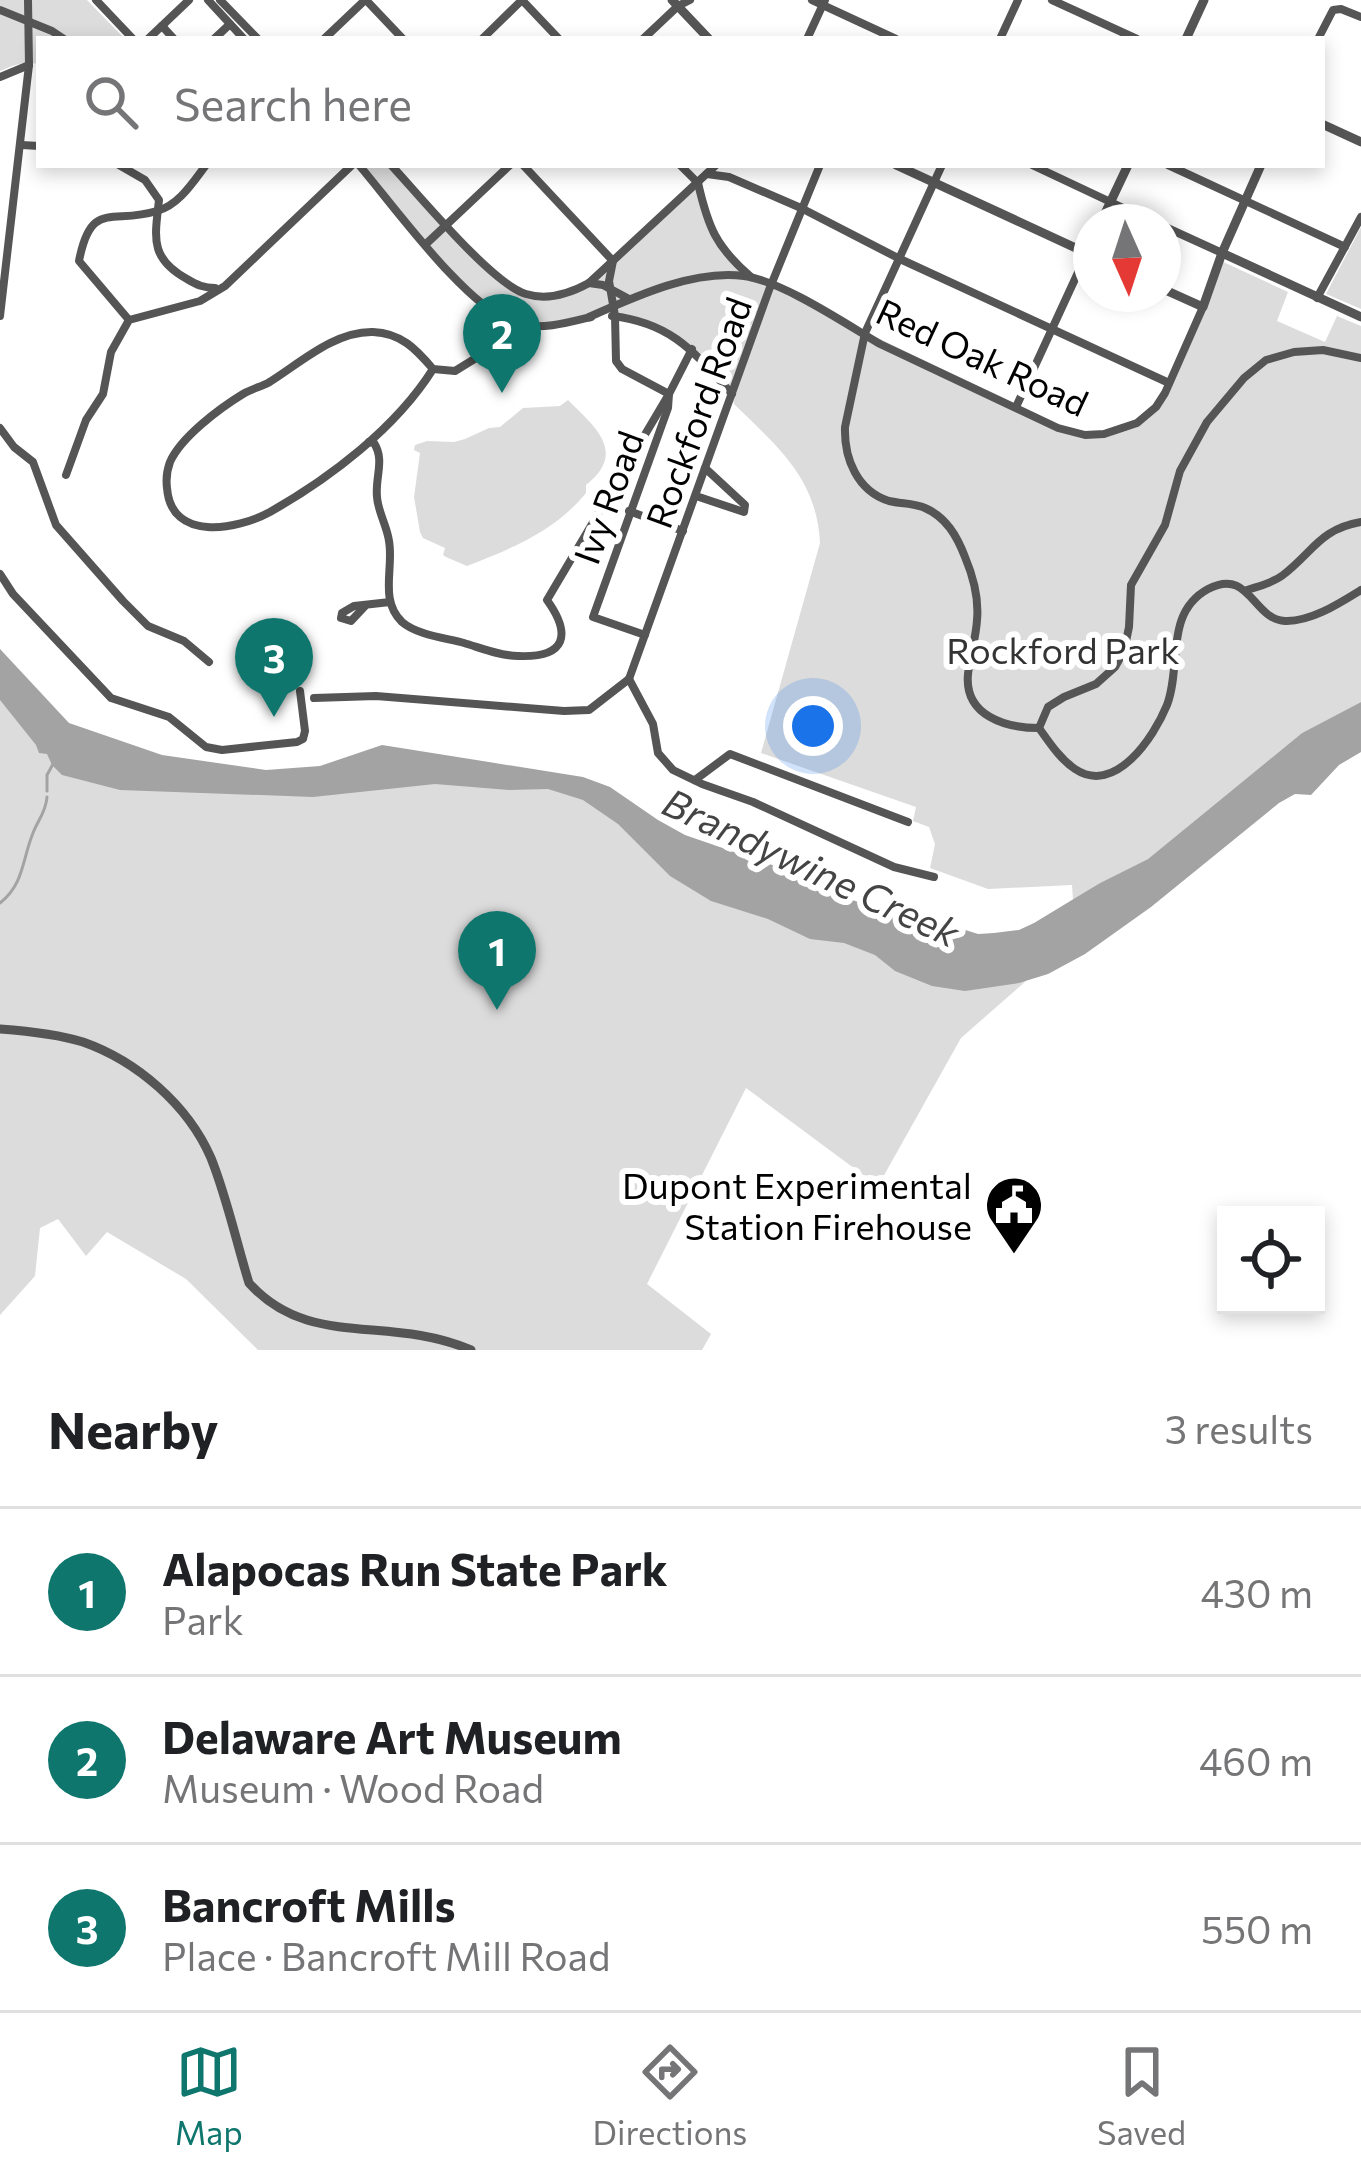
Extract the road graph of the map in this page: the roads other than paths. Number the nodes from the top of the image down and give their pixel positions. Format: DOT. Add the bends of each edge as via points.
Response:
graph roads {
  1 [pos="28,0"];
  2 [pos="96,0"];
  3 [pos="189,0"];
  4 [pos="208,0"];
  5 [pos="220,0"];
  6 [pos="366,0"];
  7 [pos="522,0"];
  8 [pos="690,0"];
  9 [pos="812,0"];
  10 [pos="1018,0"];
  11 [pos="1052,0"];
  12 [pos="1204,0"];
  13 [pos="676,2"];
  14 [pos="824,3"];
  15 [pos="0,10"];
  16 [pos="1361,17"];
  17 [pos="28,20"];
  18 [pos="230,23"];
  19 [pos="162,26"];
  20 [pos="58,36"];
  21 [pos="130,36"];
  22 [pos="151,36"];
  23 [pos="171,36"];
  24 [pos="217,36"];
  25 [pos="241,36"];
  26 [pos="255,36"];
  27 [pos="327,36"];
  28 [pos="400,36"];
  29 [pos="485,36"];
  30 [pos="556,36"];
  31 [pos="646,36"];
  32 [pos="706,36"];
  33 [pos="808,36"];
  34 [pos="890,36"];
  35 [pos="1001,36"];
  36 [pos="1130,36"];
  37 [pos="1187,36"];
  38 [pos="1319,36"];
  39 [pos="29,65"];
  40 [pos="0,77"];
  41 [pos="1325,125"];
  42 [pos="1361,142"];
  43 [pos="22,145"];
  44 [pos="36,146"];
  45 [pos="124,168"];
  46 [pos="203,168"];
  47 [pos="353,168"];
  48 [pos="359,168"];
  49 [pos="394,168"];
  50 [pos="507,168"];
  51 [pos="527,168"];
  52 [pos="683,168"];
  53 [pos="713,168"];
  54 [pos="819,168"];
  55 [pos="902,168"];
  56 [pos="942,168"];
  57 [pos="1038,168"];
  58 [pos="1127,168"];
  59 [pos="1174,168"];
  60 [pos="1260,168"];
  61 [pos="707,174"];
  62 [pos="698,183"];
  63 [pos="934,183"];
  64 [pos="1245,201"];
  65 [pos="1110,203"];
  66 [pos="801,208"];
  67 [pos="158,211"];
  68 [pos="1361,217"];
  69 [pos="447,224"];
  70 [pos="1181,234"];
  71 [pos="426,244"];
  72 [pos="1073,244"];
  73 [pos="1345,247"];
  74 [pos="1222,253"];
  75 [pos="900,259"];
  76 [pos="613,261"];
  77 [pos="752,278"];
  78 [pos="589,283"];
  79 [pos="771,284"];
  80 [pos="225,286"];
  81 [pos="1073,286"];
  82 [pos="610,289"];
  83 [pos="1181,298"];
  84 [pos="1317,298"];
  85 [pos="630,299"];
  86 [pos="1203,308"];
  87 [pos="615,311"];
  88 [pos="0,316"];
  89 [pos="1361,317"];
  90 [pos="129,320"];
  91 [pos="515,323"];
  92 [pos="1053,327"];
  93 [pos="866,333"];
  94 [pos="692,349"];
  95 [pos="1361,358"];
  96 [pos="433,369"];
  97 [pos="1169,383"];
  98 [pos="669,394"];
  99 [pos="732,394"];
  100 [pos="1016,407"];
  101 [pos="0,428"];
  102 [pos="369,442"];
  103 [pos="705,468"];
  104 [pos="66,476"];
  105 [pos="695,495"];
  106 [pos="629,511"];
  107 [pos="1361,522"];
  108 [pos="683,531"];
  109 [pos="0,574"];
  110 [pos="1247,590"];
  111 [pos="1361,590"];
  112 [pos="390,602"];
  113 [pos="366,605"];
  114 [pos="645,635"];
  115 [pos="209,662"];
  116 [pos="629,680"];
  117 [pos="300,691"];
  118 [pos="314,698"];
  119 [pos="1039,728"];
  120 [pos="695,780"];
  121 [pos="908,822"];
  122 [pos="934,877"];
  123 [pos="0,1029"];
  124 [pos="270,1314"];
  125 [pos="388,1344"];
  126 [pos="471,1350"];
  1 -- 17 [label="street"];
  2 -- 21 [label="street"];
  3 -- 19 [label="street"];
  4 -- 18 [label="street"];
  5 -- 26 [label="street"];
  6 -- 27 [label="street"];
  6 -- 28 [label="street"];
  7 -- 29 [label="street"];
  7 -- 30 [label="street"];
  8 -- 13 [label="street"];
  9 -- 14 [label="street"];
  10 -- 35 [label="street"];
  11 -- 36 [label="street"];
  12 -- 37 [label="street"];
  13 -- 31 [label="street"];
  13 -- 32 [label="street"];
  14 -- 33 [label="street"];
  14 -- 34 [label="street"];
  15 -- 17 [label="street"];
  16 -- 38 [label="street" via="1335,9"];
  17 -- 20 [label="street"];
  17 -- 39 [label="street"];
  18 -- 24 [label="street"];
  18 -- 25 [label="street"];
  19 -- 22 [label="street"];
  19 -- 23 [label="street"];
  39 -- 40 [label="street"];
  39 -- 43 [label="street"];
  41 -- 42 [label="street"];
  43 -- 44 [label="street"];
  43 -- 88 [label="street"];
  45 -- 67 [label="street" via="153,190"];
  46 -- 67 [label="street"];
  47 -- 80 [label="street"];
  48 -- 71 [label="street"];
  49 -- 69 [label="street"];
  50 -- 69 [label="street"];
  51 -- 76 [label="street"];
  52 -- 62 [label="street"];
  53 -- 61 [label="street"];
  54 -- 66 [label="street, Rockford Road"];
  55 -- 63 [label="street"];
  56 -- 63 [label="street"];
  57 -- 65 [label="street"];
  58 -- 65 [label="street"];
  59 -- 64 [label="street"];
  60 -- 64 [label="street"];
  61 -- 62 [label="street"];
  61 -- 66 [label="street"];
  62 -- 76 [label="street"];
  62 -- 77 [label="street" via="715,239"];
  63 -- 72 [label="street"];
  63 -- 75 [label="street"];
  64 -- 73 [label="street"];
  64 -- 74 [label="street"];
  66 -- 75 [label="street"];
  66 -- 79 [label="street, Rockford Road"];
  67 -- 80 [label="street" via="155,242 166,264 209,290"];
  67 -- 90 [label="street" via="105,219 86,234 79,261"];
  68 -- 73 [label="street"];
  69 -- 71 [label="street"];
  69 -- 78 [label="street" via="499,280 522,293 565,294"];
  70 -- 74 [label="street"];
  71 -- 91 [label="street" via="473,297"];
  73 -- 84 [label="street"];
  74 -- 84 [label="street"];
  74 -- 86 [label="street"];
  75 -- 92 [label="street"];
  75 -- 93 [label="street"];
  76 -- 78 [label="street"];
  76 -- 82 [label="street"];
  77 -- 79 [label="street, Red Oak Road"];
  77 -- 85 [label="street, Red Oak Road" via="694,280"];
  78 -- 82 [label="street"];
  79 -- 93 [label="street, Red Oak Road"];
  79 -- 99 [label="street, Rockford Road"];
  80 -- 90 [label="street"];
  81 -- 92 [label="street"];
  82 -- 85 [label="street"];
  82 -- 87 [label="street"];
  83 -- 86 [label="street"];
  84 -- 89 [label="street"];
  85 -- 87 [label="street, Red Oak Road"];
  86 -- 97 [label="street, Red Oak Road"];
  87 -- 91 [label="street" via="544,326"];
  87 -- 94 [label="street"];
  87 -- 98 [label="street" via="616,361"];
  90 -- 104 [label="street"];
  91 -- 96 [label="street" via="455,371"];
  92 -- 97 [label="street"];
  92 -- 100 [label="street"];
  93 -- 100 [label="street, Red Oak Road"];
  93 -- 119 [label="street" via="844,427 853,470 875,495 921,506 951,528 977,608 968,676 973,700 994,719"];
  94 -- 98 [label="street"];
  94 -- 99 [label="street"];
  95 -- 119 [label="street" via="1294,352 1244,378 1180,471 1165,525 1129,590 1129,626 1115,667 1048,707"];
  96 -- 102 [label="street"];
  96 -- 102 [label="street" via="412,344 391,335 372,332 327,346 187,436 170,463 168,499 179,517 200,527 236,526 280,506"];
  97 -- 100 [label="street, Red Oak Road" via="1144,418 1104,434 1066,430"];
  98 -- 106 [label="street, Ivy Road"];
  98 -- 112 [label="street" via="547,600 563,630 556,647 505,655 425,633 402,621"];
  99 -- 103 [label="street, Rockford Road"];
  101 -- 115 [label="street" via="33,462 52,520 110,586 148,626"];
  102 -- 112 [label="street" via="382,454 377,502 391,550"];
  103 -- 105 [label="street, Rockford Road"];
  103 -- 105 [label="street" via="744,512"];
  105 -- 108 [label="street, Rockford Road"];
  106 -- 108 [label="street"];
  106 -- 114 [label="street, Ivy Road" via="593,617"];
  107 -- 110 [label="street" via="1338,526 1283,575"];
  108 -- 114 [label="street, Rockford Road"];
  109 -- 117 [label="street" via="111,698 169,717 206,747 303,739"];
  110 -- 111 [label="street" via="1283,621"];
  110 -- 119 [label="street" via="1209,589 1187,609 1166,709 1128,764 1098,777 1076,771"];
  112 -- 113 [label="street"];
  114 -- 116 [label="street, Rockford Road"];
  116 -- 118 [label="street" via="590,710"];
  116 -- 120 [label="street" via="658,753"];
  120 -- 121 [label="street" via="730,754"];
  120 -- 122 [label="street"];
  123 -- 124 [label="street" via="81,1042 146,1076 171,1100 210,1155 249,1282"];
  125 -- 126 [label="street" via="444,1341"];
}
